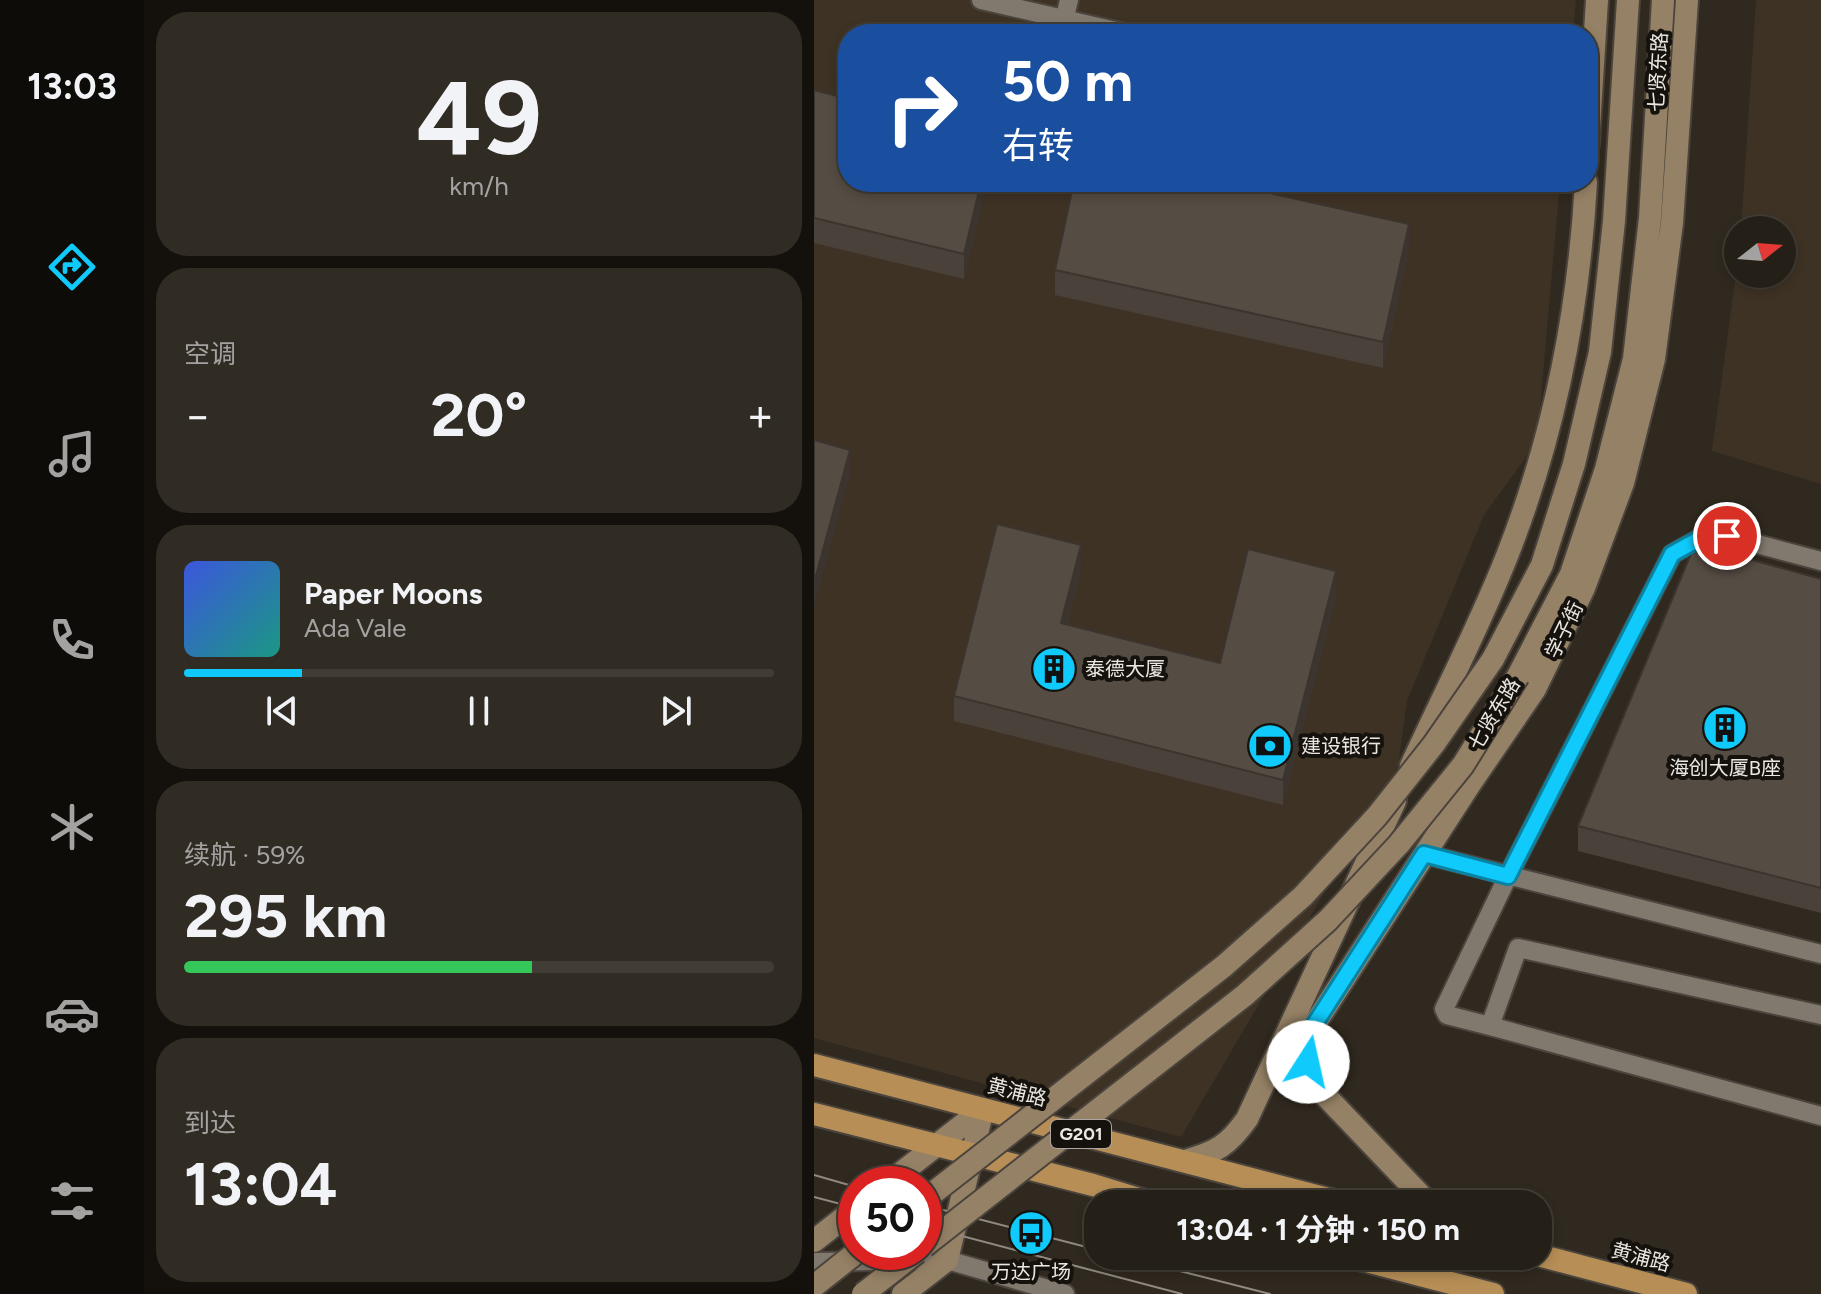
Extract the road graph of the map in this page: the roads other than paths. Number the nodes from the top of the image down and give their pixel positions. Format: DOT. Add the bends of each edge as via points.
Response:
graph roads {
  1 [pos="981,0"];
  2 [pos="1069,0"];
  3 [pos="1597,0"];
  4 [pos="1628,0"];
  5 [pos="1663,0"];
  6 [pos="1687,0"];
  7 [pos="1054,24"];
  8 [pos="1064,24"];
  9 [pos="1595,24"];
  10 [pos="1585,192"];
  11 [pos="1821,561"];
  12 [pos="1424,854"];
  13 [pos="1508,876"];
  14 [pos="1821,954"];
  15 [pos="1821,1015"];
  16 [pos="1490,1026"];
  17 [pos="814,1065"];
  18 [pos="983,1109"];
  19 [pos="814,1114"];
  20 [pos="1821,1116"];
  21 [pos="937,1145"];
  22 [pos="972,1154"];
  23 [pos="1185,1161"];
  24 [pos="910,1166"];
  25 [pos="942,1186"];
  26 [pos="1104,1190"];
  27 [pos="1294,1190"];
  28 [pos="1416,1190"];
  29 [pos="838,1222"];
  30 [pos="942,1232"];
  31 [pos="814,1241"];
  32 [pos="1552,1259"];
  33 [pos="947,1260"];
  34 [pos="814,1262"];
  35 [pos="838,1267"];
  36 [pos="894,1270"];
  37 [pos="1401,1270"];
  38 [pos="814,1286"];
  39 [pos="863,1294"];
  40 [pos="903,1294"];
  41 [pos="1065,1294"];
  42 [pos="1493,1294"];
  43 [pos="1686,1294"];
  1 -- 7 [label="lane"];
  2 -- 8 [label="lane"];
  3 -- 9 [label="main road"];
  4 -- 25 [label="main road, 七贤东路, bridge" via="1600,352 1574,464 1542,565 1493,659 1377,816 1303,896 1224,966"];
  5 -- 30 [label="main road, 七贤东路, bridge" via="1650,218 1634,359 1606,469 1571,574 1518,676 1463,765 1328,920 1245,995"];
  6 -- 12 [label="main road, 学子街" via="1668,253 1654,359 1623,483 1584,588 1535,689"];
  10 -- 23 [label="main road" via="1566,352 1543,451 1507,555 1247,1119 1233,1139 1213,1153"];
  11 -- 13 [label="lane" via="1727,536 1699,539 1672,554"];
  12 -- 13 [label="lane"];
  12 -- 28 [label="main road, 学子街" via="1307,1036 1308,1062 1319,1089"];
  13 -- 14 [label="lane"];
  13 -- 16 [label="lane" via="1444,1009 1447,1015"];
  15 -- 16 [label="lane" via="1518,948"];
  16 -- 20 [label="lane"];
  17 -- 18 [label="highway, 黄浦路 / G201"];
  18 -- 21 [label="main road"];
  18 -- 22 [label="main road"];
  18 -- 23 [label="highway, 黄浦路 / G201"];
  19 -- 21 [label="highway, G201"];
  21 -- 22 [label="highway, G201"];
  21 -- 24 [label="main road"];
  22 -- 26 [label="highway, G201"];
  22 -- 33 [label="main road"];
  23 -- 27 [label="highway, 黄浦路 / G201"];
  29 -- 31 [label="main road"];
  32 -- 43 [label="highway, 黄浦路"];
  33 -- 34 [label="lane"];
  33 -- 40 [label="main road"];
  33 -- 41 [label="lane"];
  35 -- 38 [label="main road, bridge"];
  36 -- 39 [label="main road, bridge"];
  37 -- 42 [label="highway"];
}
